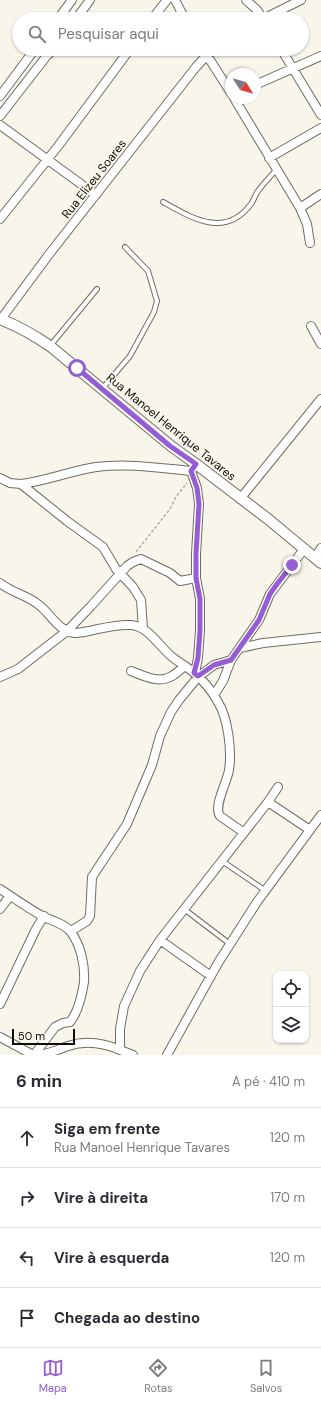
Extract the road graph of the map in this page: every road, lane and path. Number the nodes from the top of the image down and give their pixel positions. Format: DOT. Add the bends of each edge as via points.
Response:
graph roads {
  1 [pos="72,0"];
  2 [pos="90,0"];
  3 [pos="167,0"];
  4 [pos="175,0"];
  5 [pos="246,0"];
  6 [pos="301,0"];
  7 [pos="63,12"];
  8 [pos="81,12"];
  9 [pos="158,12"];
  10 [pos="181,12"];
  11 [pos="258,12"];
  12 [pos="277,12"];
  13 [pos="30,56"];
  14 [pos="47,56"];
  15 [pos="125,56"];
  16 [pos="202,56"];
  17 [pos="208,56"];
  18 [pos="285,56"];
  19 [pos="321,56"];
  20 [pos="292,69"];
  21 [pos="261,82"];
  22 [pos="225,84"];
  23 [pos="0,96"];
  24 [pos="238,104"];
  25 [pos="321,115"];
  26 [pos="0,116"];
  27 [pos="0,125"];
  28 [pos="321,128"];
  29 [pos="269,158"];
  30 [pos="47,160"];
  31 [pos="276,170"];
  32 [pos="321,194"];
  33 [pos="96,195"];
  34 [pos="163,202"];
  35 [pos="300,208"];
  36 [pos="0,219"];
  37 [pos="310,243"];
  38 [pos="125,246"];
  39 [pos="97,289"];
  40 [pos="1,319"];
  41 [pos="311,326"];
  42 [pos="321,344"];
  43 [pos="50,346"];
  44 [pos="102,389"];
  45 [pos="321,399"];
  46 [pos="193,470"];
  47 [pos="0,478"];
  48 [pos="21,484"];
  49 [pos="240,499"];
  50 [pos="321,548"];
  51 [pos="304,549"];
  52 [pos="318,560"];
  53 [pos="133,562"];
  54 [pos="120,574"];
  55 [pos="196,578"];
  56 [pos="0,583"];
  57 [pos="143,629"];
  58 [pos="67,631"];
  59 [pos="321,637"];
  60 [pos="240,648"];
  61 [pos="231,660"];
  62 [pos="185,666"];
  63 [pos="131,671"];
  64 [pos="196,675"];
  65 [pos="0,677"];
  66 [pos="214,695"];
  67 [pos="278,787"];
  68 [pos="268,802"];
  69 [pos="321,815"];
  70 [pos="310,830"];
  71 [pos="243,832"];
  72 [pos="221,860"];
  73 [pos="0,889"];
  74 [pos="266,891"];
  75 [pos="10,896"];
  76 [pos="0,909"];
  77 [pos="184,909"];
  78 [pos="44,916"];
  79 [pos="70,931"];
  80 [pos="160,940"];
  81 [pos="230,944"];
  82 [pos="211,976"];
  83 [pos="0,1004"];
  84 [pos="0,1037"];
  85 [pos="111,1046"];
  86 [pos="120,1050"];
  87 [pos="34,1055"];
  88 [pos="38,1055"];
  89 [pos="110,1055"];
  90 [pos="133,1055"];
  91 [pos="167,1055"];
  1 -- 7 [label="street"];
  2 -- 8 [label="street"];
  3 -- 9 [label="street"];
  4 -- 10 [label="street"];
  5 -- 11 [label="street"];
  6 -- 12 [label="street"];
  13 -- 23 [label="street"];
  14 -- 26 [label="street"];
  15 -- 30 [label="street"];
  16 -- 33 [label="street, Rua Elizeu Soares"];
  17 -- 22 [label="street"];
  18 -- 20 [label="street"];
  19 -- 20 [label="street"];
  20 -- 21 [label="street"];
  20 -- 25 [label="street"];
  24 -- 29 [label="street"];
  27 -- 30 [label="street"];
  28 -- 29 [label="street"];
  29 -- 31 [label="street"];
  30 -- 33 [label="street"];
  30 -- 36 [label="street"];
  31 -- 34 [label="lane" via="250,204 233,220 225,223 195,220"];
  31 -- 35 [label="street"];
  32 -- 35 [label="street"];
  33 -- 40 [label="street, Rua Elizeu Soares"];
  35 -- 37 [label="street" via="307,224"];
  38 -- 44 [label="lane" via="148,271 157,301 154,312 130,356"];
  39 -- 43 [label="lane"];
  40 -- 43 [label="street, Rua Manoel Henrique Tavares" via="35,335"];
  41 -- 42 [label="street"];
  43 -- 44 [label="street, Rua Manoel Henrique Tavares"];
  44 -- 46 [label="street, Rua Manoel Henrique Tavares" via="170,446"];
  45 -- 49 [label="street"];
  46 -- 48 [label="street" via="111,466"];
  46 -- 49 [label="street, Rua Manoel Henrique Tavares"];
  46 -- 53 [label="path" via="170,509 135,553"];
  46 -- 55 [label="street" via="199,504"];
  47 -- 48 [label="street" via="10,483"];
  48 -- 54 [label="street" via="103,547"];
  49 -- 51 [label="street, Rua Manoel Henrique Tavares"];
  50 -- 52 [label="street"];
  51 -- 52 [label="street, Rua Manoel Henrique Tavares"];
  51 -- 60 [label="street" via="270,594 259,620"];
  53 -- 54 [label="street"];
  53 -- 55 [label="street" via="141,559 170,573 180,581"];
  54 -- 57 [label="street" via="141,600"];
  54 -- 58 [label="street"];
  55 -- 64 [label="street" via="200,599 200,630"];
  56 -- 58 [label="street" via="39,604"];
  57 -- 58 [label="street" via="121,625 74,633"];
  57 -- 62 [label="street"];
  58 -- 65 [label="street" via="18,668"];
  59 -- 60 [label="street"];
  60 -- 61 [label="street"];
  61 -- 64 [label="street" via="214,665"];
  61 -- 66 [label="street"];
  62 -- 63 [label="street" via="164,680"];
  62 -- 64 [label="street"];
  64 -- 66 [label="street"];
  64 -- 79 [label="street" via="171,712 127,824 92,877 90,916 87,921"];
  66 -- 71 [label="street" via="222,710 229,754 229,770 218,813"];
  67 -- 68 [label="street"];
  68 -- 70 [label="street"];
  68 -- 71 [label="street"];
  69 -- 70 [label="street"];
  70 -- 74 [label="street"];
  71 -- 72 [label="street"];
  72 -- 74 [label="lane"];
  72 -- 77 [label="street"];
  73 -- 75 [label="street"];
  74 -- 81 [label="street"];
  75 -- 76 [label="street"];
  75 -- 78 [label="street"];
  77 -- 80 [label="street"];
  77 -- 81 [label="lane"];
  78 -- 79 [label="street"];
  78 -- 83 [label="street"];
  79 -- 87 [label="street" via="83,958 83,991 75,1016 70,1022 54,1027"];
  80 -- 82 [label="street"];
  80 -- 86 [label="street" via="140,971 124,1006"];
  81 -- 82 [label="street"];
  82 -- 91 [label="street"];
  84 -- 87 [label="street"];
  85 -- 86 [label="street"];
  85 -- 88 [label="street" via="79,1042 46,1055"];
  85 -- 89 [label="street"];
  86 -- 90 [label="street"];
}
